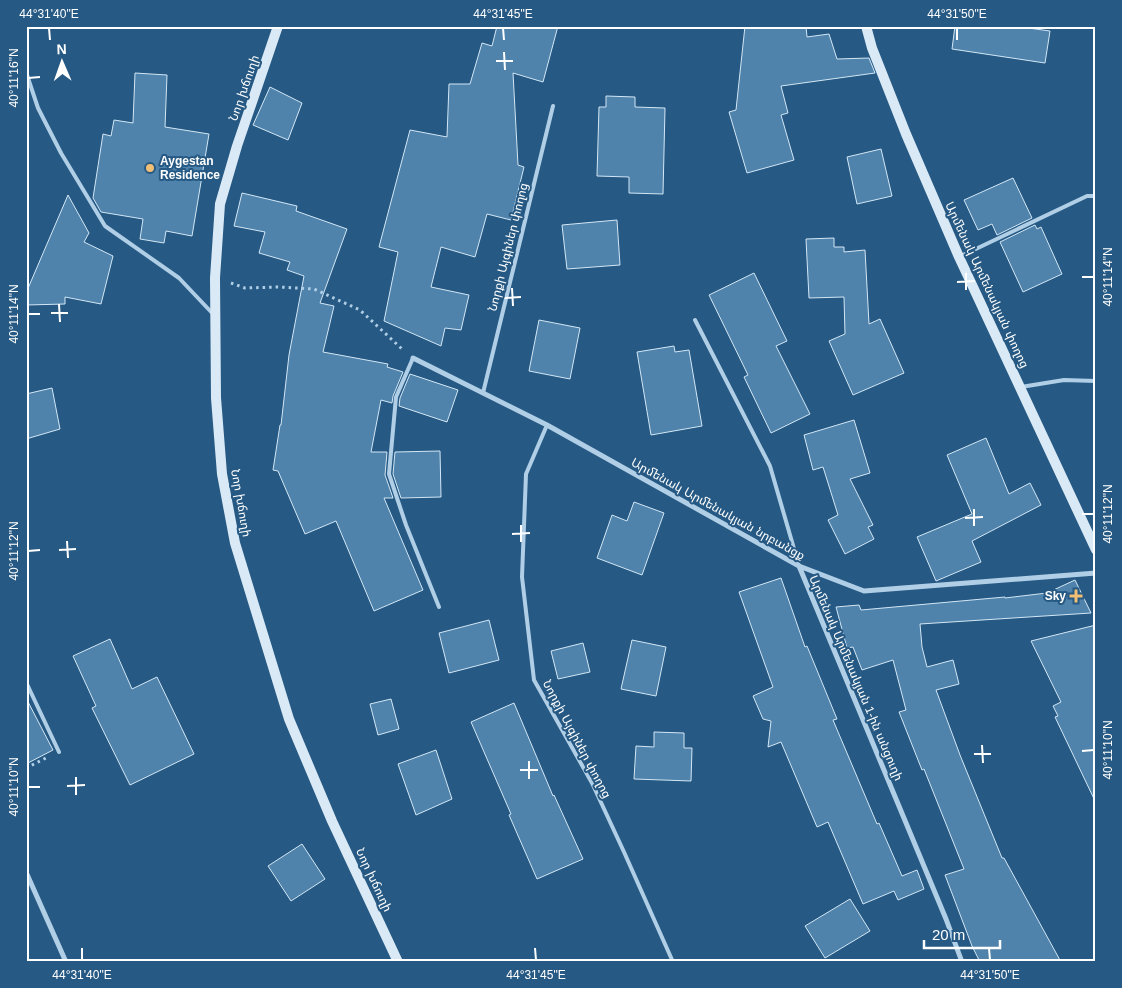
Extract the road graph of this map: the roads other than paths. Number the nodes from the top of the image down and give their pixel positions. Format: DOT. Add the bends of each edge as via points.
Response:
graph roads {
  1 [pos="278,26"];
  2 [pos="866,26"];
  3 [pos="26,72"];
  4 [pos="553,106"];
  5 [pos="1096,196"];
  6 [pos="959,258"];
  7 [pos="216,316"];
  8 [pos="695,320"];
  9 [pos="413,358"];
  10 [pos="1096,381"];
  11 [pos="1020,387"];
  12 [pos="483,393"];
  13 [pos="547,425"];
  14 [pos="1096,550"];
  15 [pos="799,566"];
  16 [pos="1096,573"];
  17 [pos="439,607"];
  18 [pos="26,682"];
  19 [pos="58,752"];
  20 [pos="26,872"];
  21 [pos="66,962"];
  22 [pos="398,962"];
  23 [pos="673,962"];
  24 [pos="962,962"];
  1 -- 7 [label="main road, Նոր խճուղի" via="220,204"];
  2 -- 6 [label="main road, Արմենակ Արմենակյան փողոց" via="906,134"];
  3 -- 7 [label="lane" via="38,108 61,153 105,226 179,278"];
  4 -- 12 [label="lane, Նորքի Այգիներ փողոց"];
  5 -- 6 [label="lane" via="1087,196"];
  6 -- 11 [label="main road, Արմենակ Արմենակյան փողոց"];
  7 -- 22 [label="main road, Նոր խճուղի" via="216,398 222,474 235,543 289,719 332,821"];
  8 -- 15 [label="lane, Արմենակ Արմենակյան 1-ին անցուղի" via="770,466"];
  9 -- 12 [label="street, Արմենակ Արմենակյան նրբանցք"];
  9 -- 17 [label="lane" via="396,397 389,474"];
  10 -- 11 [label="lane" via="1064,380"];
  11 -- 14 [label="main road, Արմենակ Արմենակյան փողոց"];
  12 -- 13 [label="street, Արմենակ Արմենակյան նրբանցք"];
  13 -- 15 [label="street, Արմենակ Արմենակյան նրբանցք"];
  13 -- 23 [label="lane, Նորքի Այգիներ փողոց" via="526,474 522,577 534,680 592,783"];
  15 -- 16 [label="street, Արմենակ Արմենակյան նրբանցք" via="864,591"];
  15 -- 24 [label="street, Արմենակ Արմենակյան 1-ին անցուղի"];
  18 -- 19 [label="lane"];
  20 -- 21 [label="street"];
}
